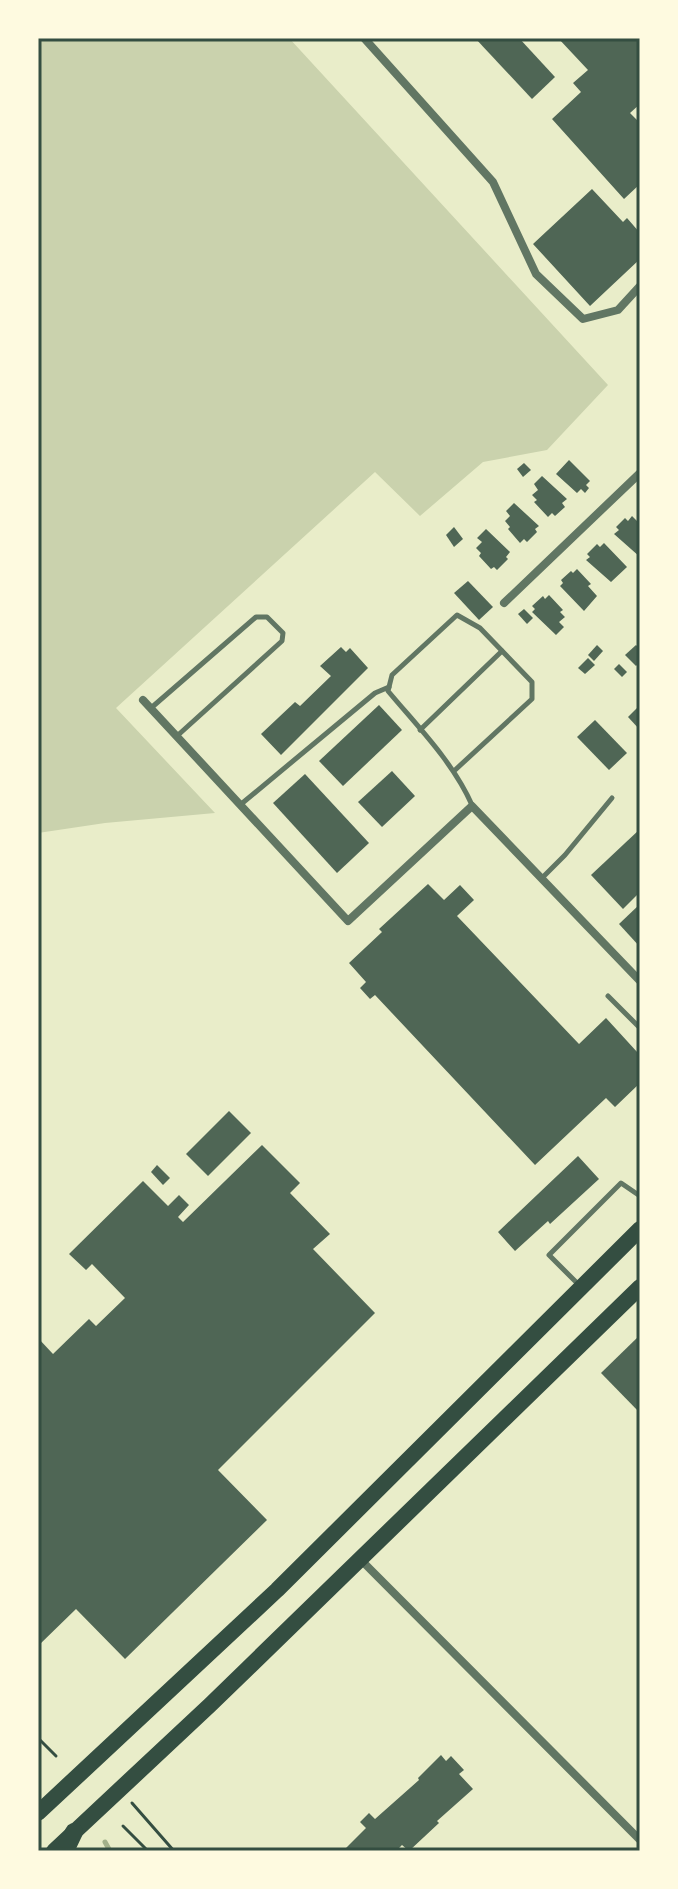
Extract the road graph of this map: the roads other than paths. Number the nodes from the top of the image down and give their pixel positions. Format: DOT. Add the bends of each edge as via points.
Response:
graph roads {
  1 [pos="364,38"];
  2 [pos="640,286"];
  3 [pos="640,473"];
  4 [pos="504,603"];
  5 [pos="502,651"];
  6 [pos="389,687"];
  7 [pos="143,700"];
  8 [pos="151,708"];
  9 [pos="420,730"];
  10 [pos="177,736"];
  11 [pos="454,771"];
  12 [pos="612,798"];
  13 [pos="240,805"];
  14 [pos="472,806"];
  15 [pos="542,878"];
  16 [pos="640,981"];
  17 [pos="608,996"];
  18 [pos="640,1028"];
  19 [pos="640,1196"];
  20 [pos="640,1229"];
  21 [pos="581,1287"];
  22 [pos="640,1287"];
  23 [pos="361,1560"];
  24 [pos="38,1813"];
  25 [pos="74,1832"];
  26 [pos="640,1840"];
  27 [pos="54,1851"];
  28 [pos="65,1851"];
  1 -- 2 [label="street" via="493,182 536,274 583,319 618,310"];
  3 -- 4 [label="street"];
  5 -- 6 [label="lane" via="480,628 457,615 392,675"];
  5 -- 9 [label="lane"];
  5 -- 11 [label="lane" via="532,682 532,699"];
  6 -- 9 [label="lane"];
  6 -- 13 [label="lane"];
  7 -- 8 [label="street"];
  8 -- 10 [label="street"];
  8 -- 10 [label="lane" via="256,617 267,617 283,633 282,641"];
  9 -- 11 [label="lane"];
  10 -- 13 [label="street"];
  11 -- 14 [label="lane"];
  12 -- 15 [label="lane"];
  13 -- 14 [label="street" via="348,921"];
  14 -- 15 [label="street"];
  15 -- 16 [label="street"];
  17 -- 18 [label="lane"];
  19 -- 21 [label="lane" via="621,1183 549,1255"];
  20 -- 21 [label="main road"];
  21 -- 24 [label="main road" via="277,1590"];
  22 -- 23 [label="main road"];
  23 -- 25 [label="main road"];
  23 -- 26 [label="street"];
  25 -- 27 [label="main road"];
  25 -- 28 [label="highway"];
}
